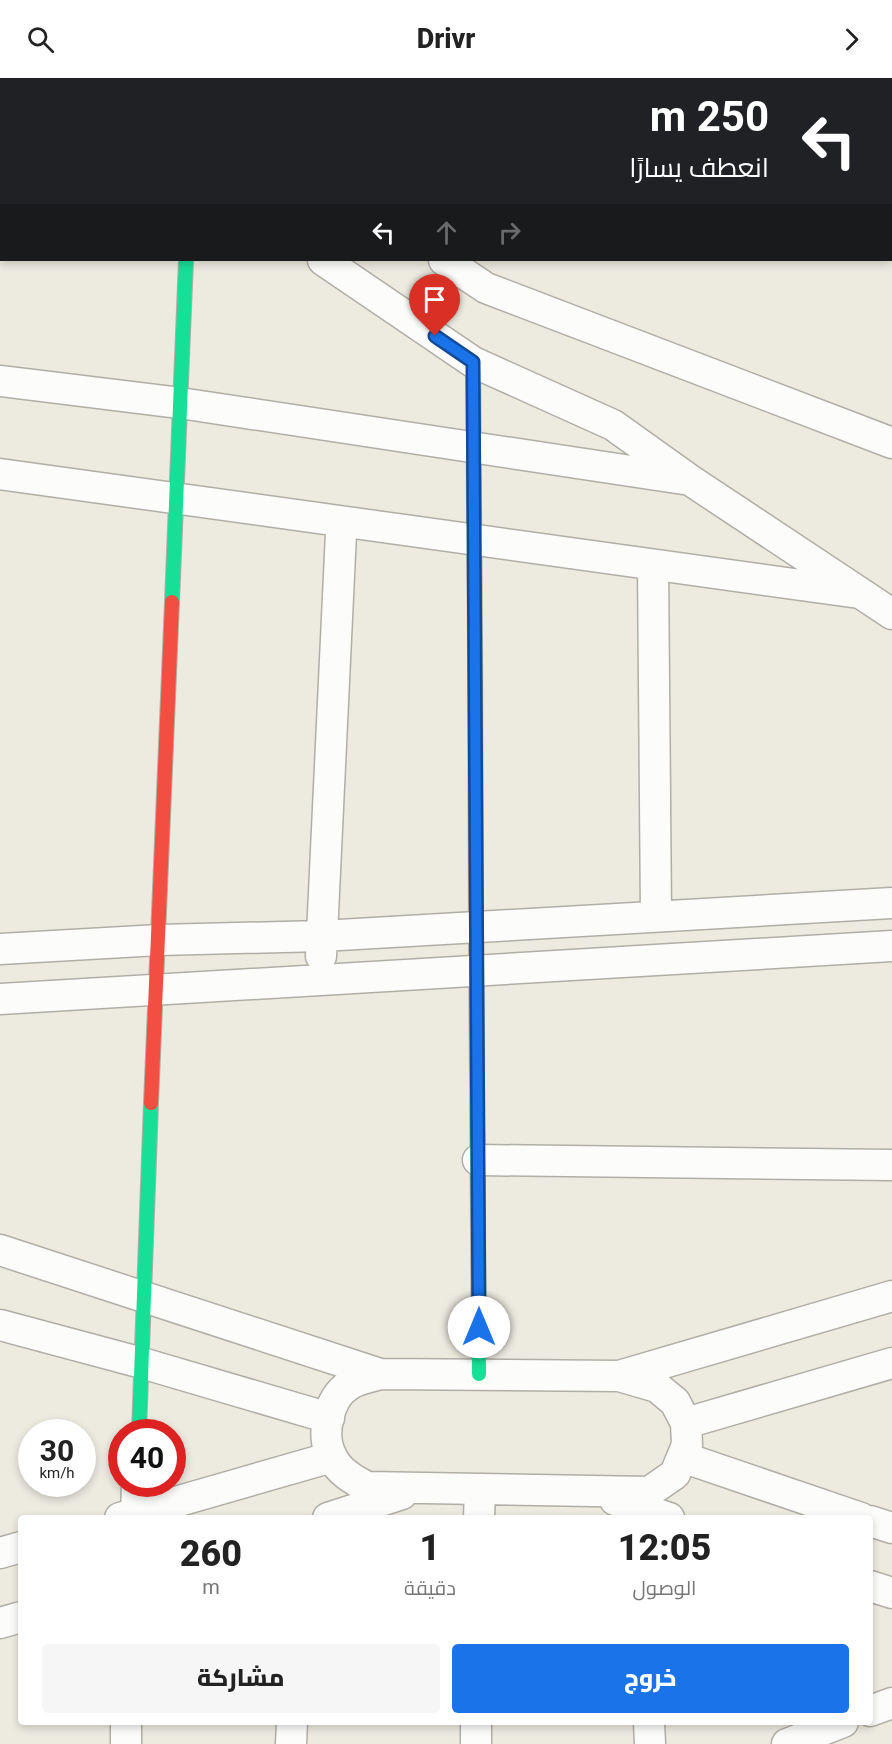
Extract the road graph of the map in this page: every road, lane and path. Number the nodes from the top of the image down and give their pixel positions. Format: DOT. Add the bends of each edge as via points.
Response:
graph roads {
  1 [pos="186,261"];
  2 [pos="324,261"];
  3 [pos="446,261"];
  4 [pos="473,362"];
  5 [pos="0,381"];
  6 [pos="180,403"];
  7 [pos="892,443"];
  8 [pos="473,448"];
  9 [pos="0,474"];
  10 [pos="690,480"];
  11 [pos="176,499"];
  12 [pos="341,533"];
  13 [pos="474,541"];
  14 [pos="653,565"];
  15 [pos="859,593"];
  16 [pos="892,614"];
  17 [pos="892,903"];
  18 [pos="656,916"];
  19 [pos="476,927"];
  20 [pos="322,936"];
  21 [pos="159,940"];
  22 [pos="892,945"];
  23 [pos="0,949"];
  24 [pos="477,971"];
  25 [pos="320,979"];
  26 [pos="157,989"];
  27 [pos="0,999"];
  28 [pos="478,1160"];
  29 [pos="892,1166"];
  30 [pos="0,1250"];
  31 [pos="143,1296"];
  32 [pos="892,1296"];
  33 [pos="0,1325"];
  34 [pos="142,1363"];
  35 [pos="892,1363"];
  36 [pos="380,1374"];
  37 [pos="479,1374"];
  38 [pos="619,1376"];
  39 [pos="328,1418"];
  40 [pos="140,1419"];
  41 [pos="686,1423"];
  42 [pos="332,1457"];
  43 [pos="682,1457"];
  44 [pos="422,1488"];
  45 [pos="589,1491"];
  46 [pos="135,1497"];
  47 [pos="480,1503"];
  48 [pos="131,1515"];
  49 [pos="134,1515"];
  50 [pos="337,1515"];
  51 [pos="651,1515"];
  52 [pos="852,1515"];
  53 [pos="873,1522"];
  54 [pos="892,1528"];
  55 [pos="18,1548"];
  56 [pos="0,1553"];
  57 [pos="873,1587"];
  58 [pos="892,1593"];
  59 [pos="18,1618"];
  60 [pos="0,1623"];
  61 [pos="892,1703"];
  62 [pos="873,1711"];
  63 [pos="126,1725"];
  64 [pos="292,1725"];
  65 [pos="476,1725"];
  66 [pos="649,1725"];
  67 [pos="835,1725"];
  68 [pos="126,1744"];
  69 [pos="291,1744"];
  70 [pos="476,1744"];
  71 [pos="650,1744"];
  72 [pos="787,1744"];
  1 -- 6 [label="street"];
  2 -- 4 [label="street"];
  3 -- 7 [label="street" via="486,288"];
  4 -- 8 [label="street"];
  4 -- 10 [label="street" via="613,425"];
  5 -- 6 [label="street"];
  6 -- 8 [label="street"];
  6 -- 11 [label="street"];
  8 -- 10 [label="street"];
  8 -- 13 [label="street"];
  9 -- 11 [label="street"];
  10 -- 15 [label="street"];
  11 -- 13 [label="street"];
  11 -- 21 [label="street"];
  12 -- 20 [label="street"];
  13 -- 14 [label="street"];
  13 -- 19 [label="street"];
  14 -- 15 [label="street"];
  14 -- 18 [label="street"];
  15 -- 16 [label="street"];
  17 -- 18 [label="street"];
  18 -- 19 [label="street"];
  19 -- 20 [label="street"];
  19 -- 24 [label="street"];
  20 -- 21 [label="street"];
  20 -- 25 [label="street"];
  21 -- 23 [label="street"];
  21 -- 26 [label="street"];
  22 -- 24 [label="street"];
  24 -- 25 [label="street"];
  24 -- 28 [label="street"];
  25 -- 26 [label="street"];
  26 -- 27 [label="street"];
  26 -- 31 [label="street"];
  28 -- 29 [label="street"];
  28 -- 37 [label="street"];
  30 -- 31 [label="street"];
  31 -- 34 [label="street"];
  31 -- 36 [label="street"];
  32 -- 38 [label="street"];
  33 -- 34 [label="street"];
  34 -- 39 [label="street"];
  34 -- 40 [label="street"];
  35 -- 41 [label="street"];
  36 -- 37 [label="street"];
  36 -- 39 [label="street" via="349,1385 331,1407"];
  37 -- 38 [label="street"];
  38 -- 41 [label="street" via="657,1387 675,1402"];
  39 -- 42 [label="street" via="326,1433"];
  41 -- 43 [label="street" via="687,1445"];
  42 -- 44 [label="street" via="348,1477 368,1487"];
  42 -- 49 [label="street"];
  43 -- 45 [label="street" via="675,1474 649,1492"];
  43 -- 52 [label="street"];
  44 -- 47 [label="street"];
  44 -- 50 [label="street"];
  45 -- 47 [label="street"];
  45 -- 51 [label="street"];
  46 -- 48 [label="street"];
  53 -- 54 [label="street"];
  55 -- 56 [label="street"];
  57 -- 58 [label="street"];
  59 -- 60 [label="street"];
  61 -- 62 [label="street"];
  63 -- 68 [label="street"];
  64 -- 69 [label="street"];
  65 -- 70 [label="street"];
  66 -- 71 [label="street"];
  67 -- 72 [label="street"];
}
